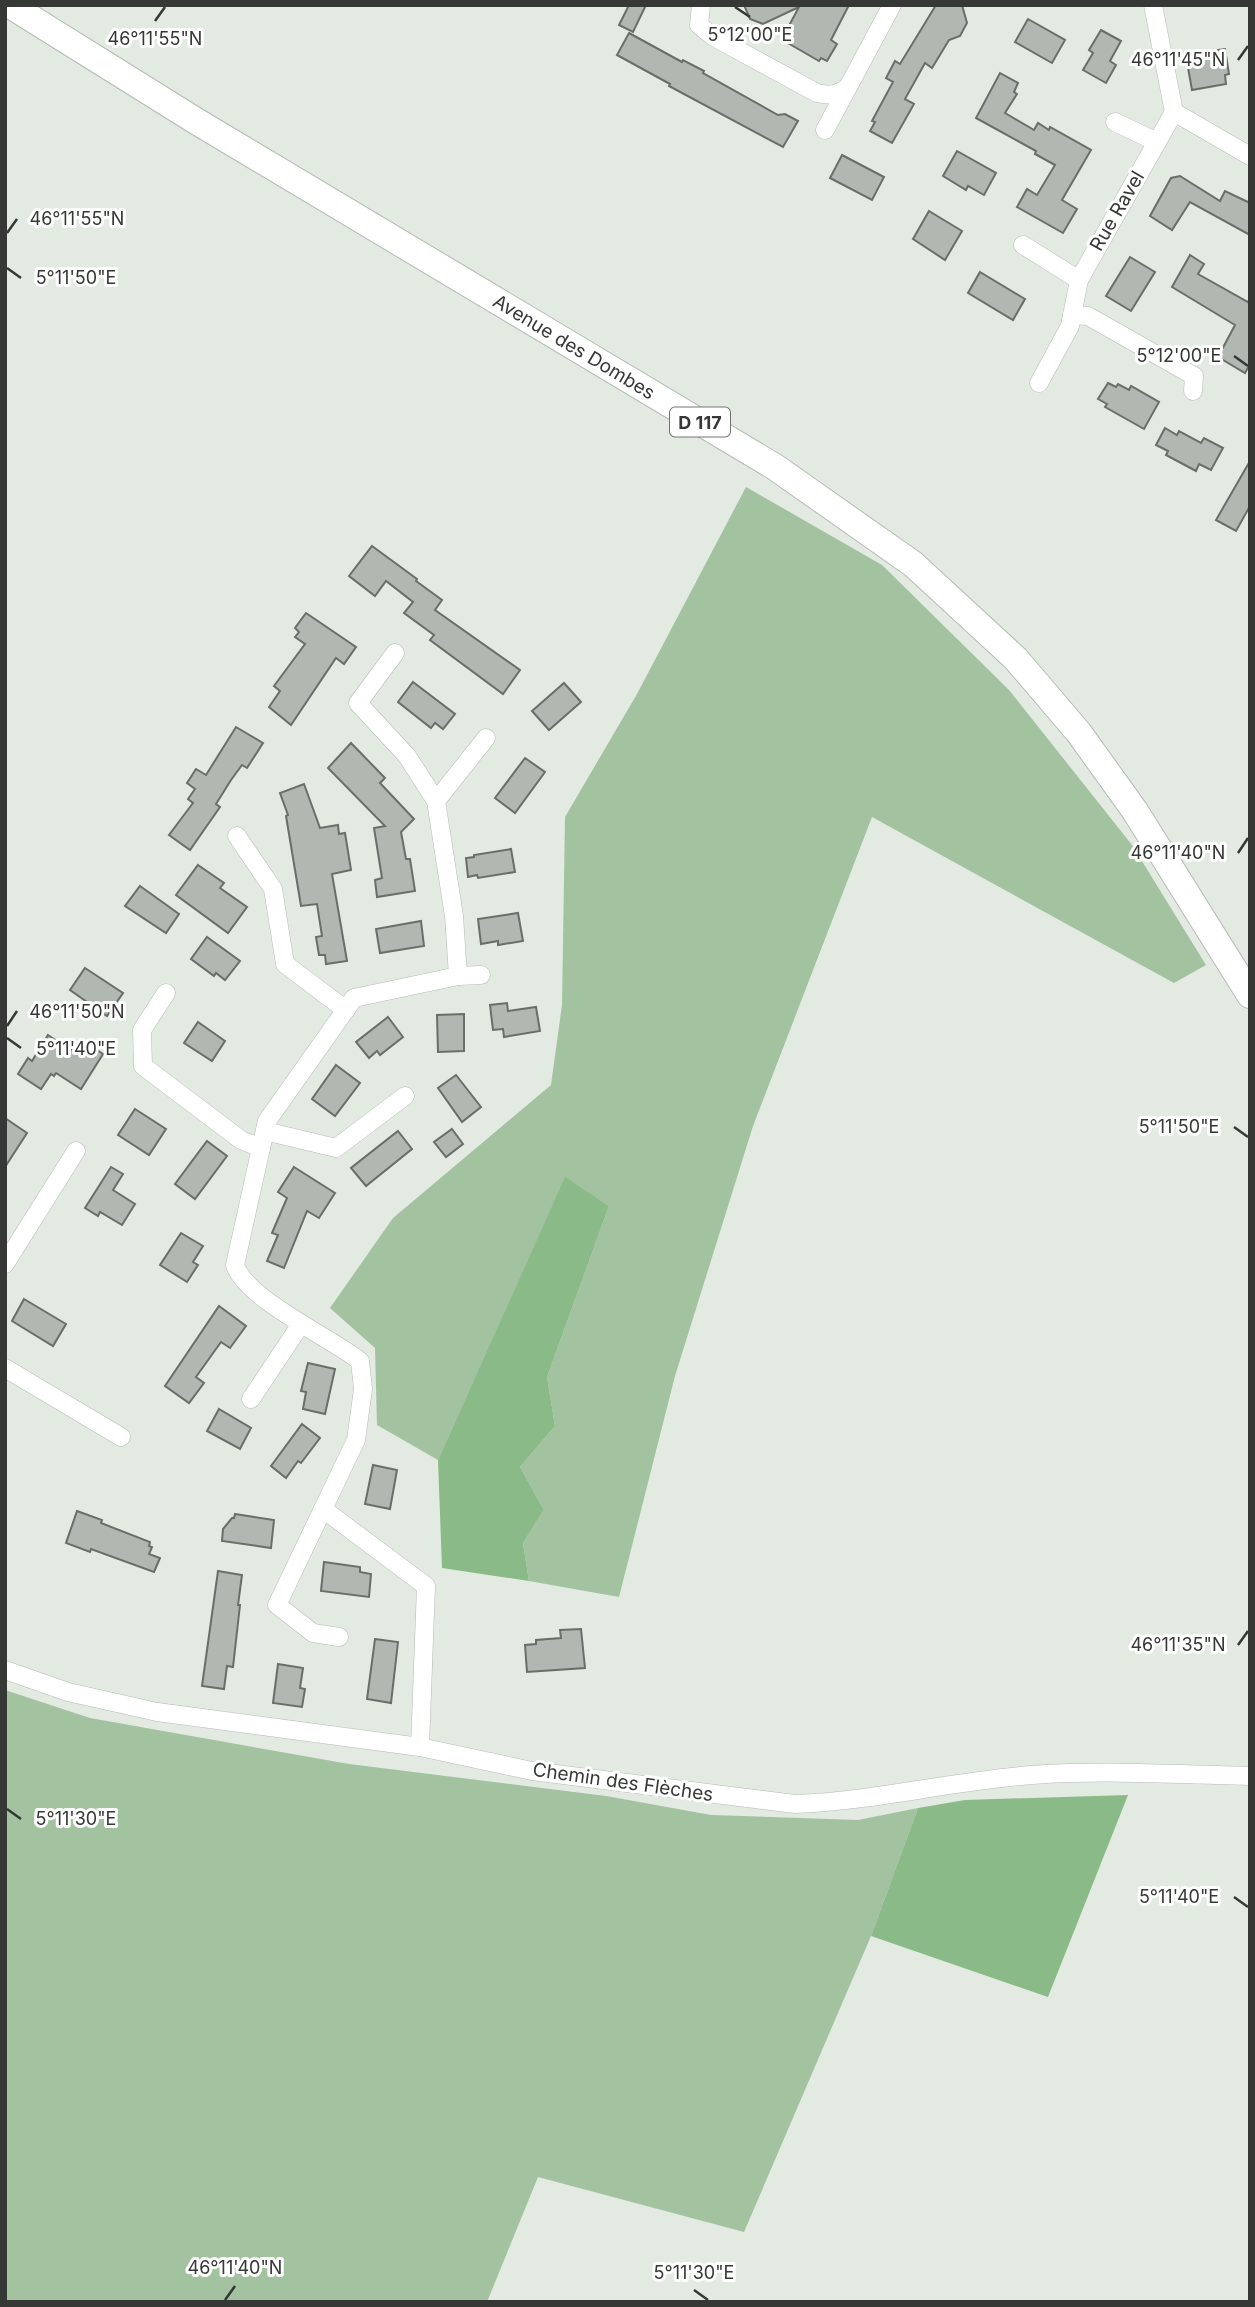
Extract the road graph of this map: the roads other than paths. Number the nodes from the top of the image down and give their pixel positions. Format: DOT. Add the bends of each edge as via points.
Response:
graph roads {
  1 [pos="10,5"];
  2 [pos="701,5"];
  3 [pos="892,5"];
  4 [pos="1153,5"];
  5 [pos="847,88"];
  6 [pos="1174,112"];
  7 [pos="1115,122"];
  8 [pos="825,130"];
  9 [pos="1157,142"];
  10 [pos="1250,156"];
  11 [pos="1023,245"];
  12 [pos="1079,280"];
  13 [pos="1072,315"];
  14 [pos="1039,383"];
  15 [pos="1193,391"];
  16 [pos="395,653"];
  17 [pos="486,738"];
  18 [pos="436,801"];
  19 [pos="237,836"];
  20 [pos="481,975"];
  21 [pos="458,976"];
  22 [pos="166,993"];
  23 [pos="1250,995"];
  24 [pos="345,1010"];
  25 [pos="405,1096"];
  26 [pos="263,1140"];
  27 [pos="76,1151"];
  28 [pos="5,1264"];
  29 [pos="301,1324"];
  30 [pos="5,1368"];
  31 [pos="251,1399"];
  32 [pos="121,1437"];
  33 [pos="323,1509"];
  34 [pos="338,1637"];
  35 [pos="5,1670"];
  36 [pos="420,1747"];
  37 [pos="1250,1776"];
  1 -- 23 [label="main road, Avenue des Dombes / D 117" via="775,467 913,564 1016,659 1079,733 1135,811"];
  2 -- 5 [label="street" via="699,24 712,36 817,93 828,96"];
  3 -- 5 [label="street"];
  4 -- 6 [label="street"];
  5 -- 8 [label="street"];
  6 -- 9 [label="street, Rue Ravel"];
  6 -- 10 [label="street"];
  7 -- 9 [label="street"];
  9 -- 12 [label="street, Rue Ravel"];
  11 -- 12 [label="street"];
  12 -- 13 [label="street, Rue Ravel"];
  13 -- 14 [label="street, Rue Ravel"];
  13 -- 15 [label="street" via="1088,316 1194,376"];
  16 -- 18 [label="street" via="358,703 407,756"];
  17 -- 18 [label="street"];
  18 -- 21 [label="street" via="454,916"];
  19 -- 24 [label="street" via="273,889 285,964"];
  20 -- 21 [label="street"];
  21 -- 24 [label="street" via="354,998"];
  22 -- 26 [label="street" via="142,1030 142,1066 241,1140"];
  24 -- 26 [label="street" via="267,1121"];
  25 -- 26 [label="street" via="336,1148"];
  26 -- 29 [label="street" via="235,1265 243,1281"];
  27 -- 28 [label="street"];
  29 -- 31 [label="street"];
  29 -- 33 [label="street" via="360,1361 363,1389 356,1440"];
  30 -- 32 [label="street"];
  33 -- 34 [label="street" via="277,1605 313,1633"];
  33 -- 36 [label="street" via="426,1586"];
  35 -- 36 [label="street, Chemin des Flèches" via="68,1692 157,1712"];
  36 -- 37 [label="street, Chemin des Flèches" via="532,1771 795,1804 1030,1776"];
}
